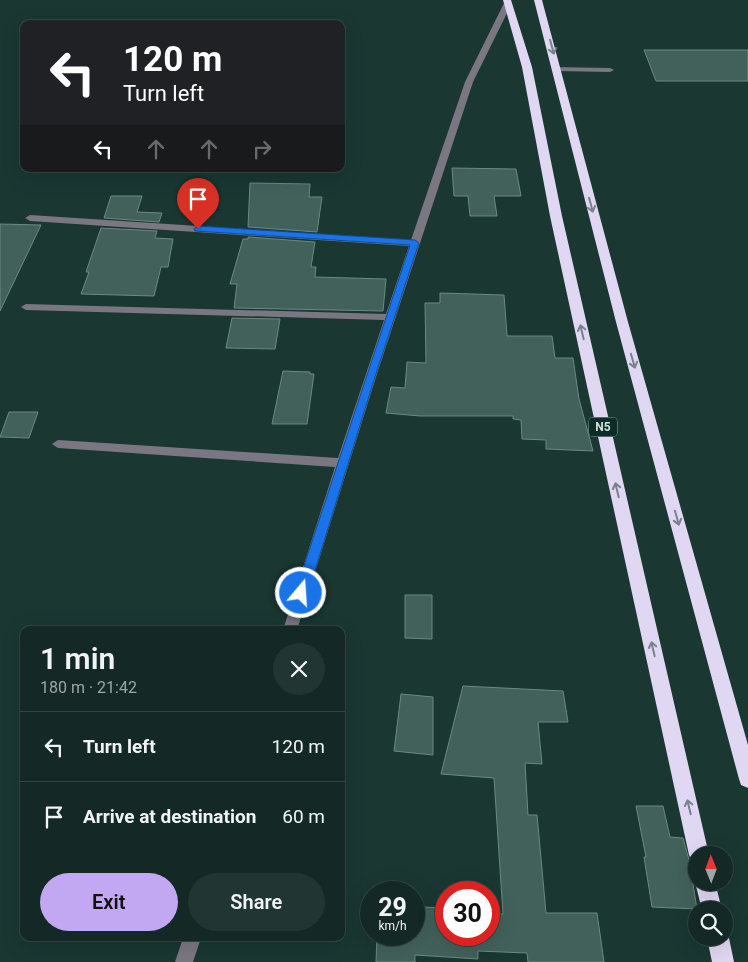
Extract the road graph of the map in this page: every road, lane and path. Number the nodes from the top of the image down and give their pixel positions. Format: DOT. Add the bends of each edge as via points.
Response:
graph roads {
  1 [pos="538,0"];
  2 [pos="507,1"];
  3 [pos="557,69"];
  4 [pos="610,70"];
  5 [pos="30,218"];
  6 [pos="415,243"];
  7 [pos="26,307"];
  8 [pos="390,317"];
  9 [pos="58,444"];
  10 [pos="342,463"];
  11 [pos="291,626"];
  12 [pos="748,779"];
  13 [pos="697,846"];
  14 [pos="191,941"];
  15 [pos="720,946"];
  16 [pos="184,962"];
  17 [pos="723,962"];
  1 -- 3 [label="highway, one-way"];
  2 -- 6 [label="street" via="469,82"];
  13 -- 2 [label="highway, N5, one-way" via="556,216 527,67"];
  3 -- 4 [label="street"];
  3 -- 12 [label="highway, one-way" via="584,182"];
  5 -- 6 [label="street"];
  6 -- 8 [label="street"];
  7 -- 8 [label="street"];
  8 -- 10 [label="street"];
  9 -- 10 [label="street"];
  10 -- 11 [label="street"];
  14 -- 16 [label="street"];
  15 -- 17 [label="highway"];
}
